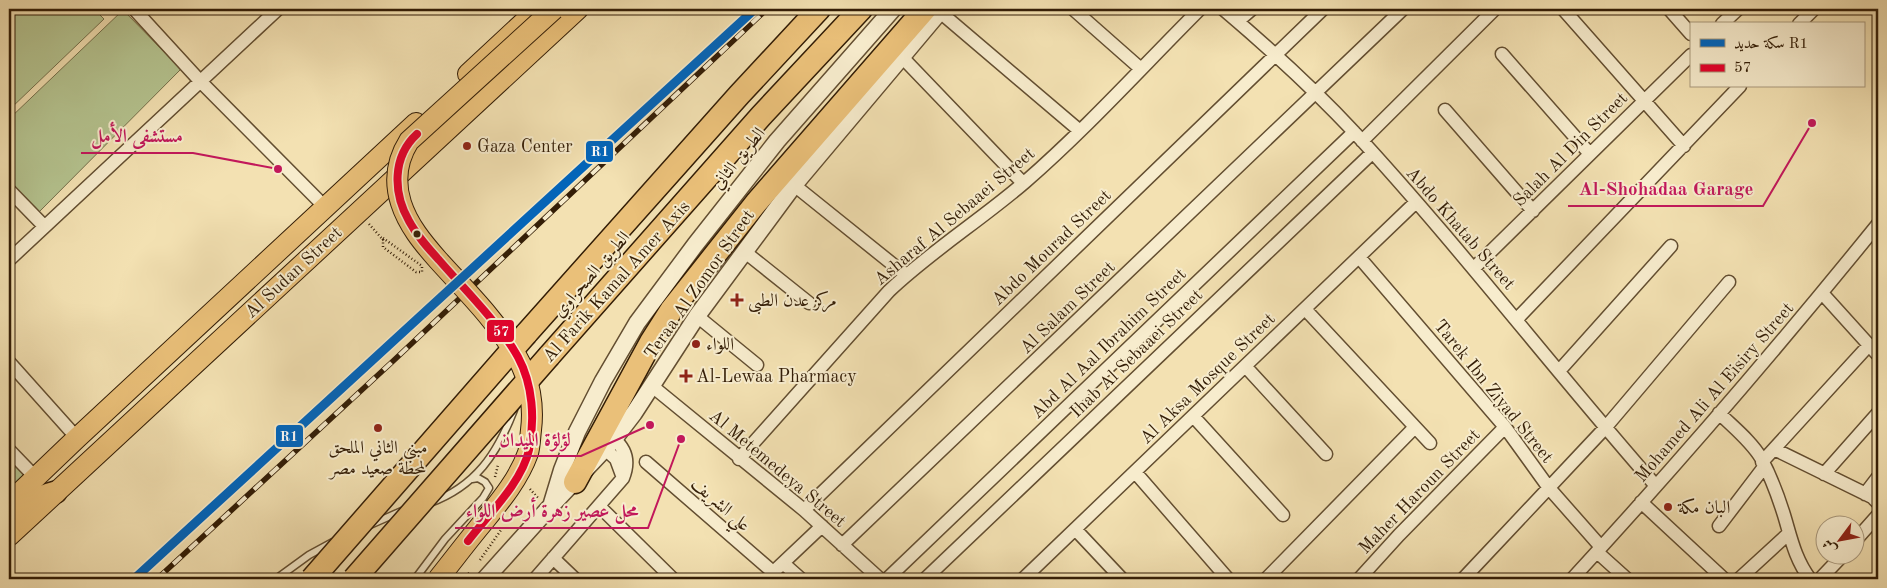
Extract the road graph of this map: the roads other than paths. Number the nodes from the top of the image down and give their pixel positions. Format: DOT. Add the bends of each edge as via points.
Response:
graph roads {
  1 [pos="134,9"];
  2 [pos="278,9"];
  3 [pos="538,9"];
  4 [pos="554,9"];
  5 [pos="578,9"];
  6 [pos="819,9"];
  7 [pos="861,9"];
  8 [pos="893,9"];
  9 [pos="1073,9"];
  10 [pos="1200,9"];
  11 [pos="1224,9"];
  12 [pos="1252,9"];
  13 [pos="1323,9"];
  14 [pos="1403,9"];
  15 [pos="1496,9"];
  16 [pos="1563,9"];
  17 [pos="1668,9"];
  18 [pos="1738,9"];
  19 [pos="1814,9"];
  20 [pos="936,10"];
  21 [pos="1238,21"];
  22 [pos="1724,22"];
  23 [pos="1801,22"];
  24 [pos="1690,33"];
  25 [pos="1274,54"];
  26 [pos="1502,54"];
  27 [pos="901,56"];
  28 [pos="1690,56"];
  29 [pos="1141,68"];
  30 [pos="200,81"];
  31 [pos="1738,88"];
  32 [pos="1315,93"];
  33 [pos="1645,100"];
  34 [pos="1445,110"];
  35 [pos="1080,131"];
  36 [pos="1358,136"];
  37 [pos="1684,146"];
  38 [pos="1372,153"];
  39 [pos="1590,154"];
  40 [pos="1023,183"];
  41 [pos="794,185"];
  42 [pos="9,190"];
  43 [pos="1416,202"];
  44 [pos="326,208"];
  45 [pos="1533,211"];
  46 [pos="1878,224"];
  47 [pos="44,226"];
  48 [pos="1671,246"];
  49 [pos="745,252"];
  50 [pos="629,254"];
  51 [pos="1359,257"];
  52 [pos="9,260"];
  53 [pos="1474,268"];
  54 [pos="906,275"];
  55 [pos="1729,282"];
  56 [pos="1822,293"];
  57 [pos="809,303"];
  58 [pos="1305,309"];
  59 [pos="578,312"];
  60 [pos="696,316"];
  61 [pos="1516,320"];
  62 [pos="553,340"];
  63 [pos="1869,345"];
  64 [pos="1878,355"];
  65 [pos="9,362"];
  66 [pos="757,365"];
  67 [pos="1246,366"];
  68 [pos="1558,371"];
  69 [pos="652,386"];
  70 [pos="1719,413"];
  71 [pos="1878,413"];
  72 [pos="1193,416"];
  73 [pos="1414,427"];
  74 [pos="1505,427"];
  75 [pos="1605,428"];
  76 [pos="77,438"];
  77 [pos="1430,443"];
  78 [pos="610,444"];
  79 [pos="1774,449"];
  80 [pos="9,450"];
  81 [pos="1326,454"];
  82 [pos="739,459"];
  83 [pos="646,462"];
  84 [pos="1763,464"];
  85 [pos="1135,472"];
  86 [pos="1824,474"];
  87 [pos="1878,477"];
  88 [pos="36,478"];
  89 [pos="471,480"];
  90 [pos="575,482"];
  91 [pos="1656,486"];
  92 [pos="1549,488"];
  93 [pos="56,492"];
  94 [pos="1865,494"];
  95 [pos="1641,502"];
  96 [pos="9,503"];
  97 [pos="1878,503"];
  98 [pos="551,505"];
  99 [pos="599,506"];
  100 [pos="804,510"];
  101 [pos="1282,515"];
  102 [pos="1878,515"];
  103 [pos="9,520"];
  104 [pos="822,526"];
  105 [pos="1719,526"];
  106 [pos="1075,529"];
  107 [pos="1864,531"];
  108 [pos="1788,534"];
  109 [pos="9,536"];
  110 [pos="842,545"];
  111 [pos="1599,549"];
  112 [pos="553,558"];
  113 [pos="783,563"];
  114 [pos="1832,566"];
  115 [pos="479,574"];
  116 [pos="769,576"];
  117 [pos="276,579"];
  118 [pos="312,579"];
  119 [pos="354,579"];
  120 [pos="415,579"];
  121 [pos="438,579"];
  122 [pos="535,579"];
  123 [pos="575,579"];
  124 [pos="673,579"];
  125 [pos="801,579"];
  126 [pos="880,579"];
  127 [pos="887,579"];
  128 [pos="925,579"];
  129 [pos="1023,579"];
  130 [pos="1122,579"];
  131 [pos="1228,579"];
  132 [pos="1266,579"];
  133 [pos="1359,579"];
  134 [pos="1463,579"];
  135 [pos="1572,579"];
  136 [pos="1627,579"];
  137 [pos="1724,579"];
  138 [pos="1739,579"];
  139 [pos="1810,579"];
  140 [pos="1820,579"];
  1 -- 30 [label="street"];
  2 -- 30 [label="street"];
  3 -- 44 [label="main road, Al Sudan Street"];
  4 -- 121 [label="main road, bridge" via="409,141 397,169 401,203 409,221 421,240 505,338 518,357 531,396 528,451 520,471"];
  5 -- 93 [label="main road, Al Sudan Street"];
  6 -- 118 [label="highway, Al Farik Kamal Amer Axis, bridge" via="532,326"];
  7 -- 119 [label="highway, Al Farik Kamal Amer Axis, bridge" via="761,116"];
  8 -- 98 [label="street, الطريق الثاني" via="777,141 637,322 577,432"];
  9 -- 29 [label="street"];
  10 -- 29 [label="street, Asharaf Al Sebaaei Street"];
  11 -- 21 [label="street, Abdo Khatab Street"];
  12 -- 21 [label="street"];
  13 -- 25 [label="street, Abdo Mourad Street"];
  14 -- 32 [label="street, Al Salam Street"];
  15 -- 36 [label="street, Abd Al Aal Ibrahim Street"];
  16 -- 33 [label="street"];
  17 -- 24 [label="street"];
  18 -- 22 [label="street"];
  19 -- 23 [label="street"];
  20 -- 27 [label="street, Teraa Al Zomor Street"];
  20 -- 35 [label="street"];
  20 -- 90 [label="highway" via="756,203 672,309 650,342"];
  21 -- 25 [label="street, Abdo Khatab Street"];
  25 -- 32 [label="street, Abdo Khatab Street"];
  25 -- 100 [label="street, Abdo Mourad Street"];
  26 -- 39 [label="street"];
  27 -- 40 [label="street"];
  27 -- 41 [label="street, Teraa Al Zomor Street"];
  28 -- 33 [label="street, Salah Al Din Street"];
  29 -- 35 [label="street, Asharaf Al Sebaaei Street"];
  30 -- 44 [label="street"];
  30 -- 47 [label="street"];
  31 -- 37 [label="street"];
  32 -- 36 [label="street, Abdo Khatab Street"];
  32 -- 110 [label="street, Al Salam Street"];
  33 -- 37 [label="street"];
  33 -- 39 [label="street, Salah Al Din Street"];
  34 -- 45 [label="street"];
  35 -- 40 [label="street, Asharaf Al Sebaaei Street"];
  36 -- 38 [label="street, Abdo Khatab Street"];
  36 -- 127 [label="street, Abd Al Aal Ibrahim Street"];
  37 -- 61 [label="street"];
  38 -- 43 [label="street, Abdo Khatab Street"];
  38 -- 128 [label="street, Ihab Al Sebaaei Street"];
  39 -- 45 [label="street, Salah Al Din Street"];
  40 -- 54 [label="street, Asharaf Al Sebaaei Street"];
  41 -- 49 [label="street, Teraa Al Zomor Street"];
  41 -- 54 [label="street"];
  42 -- 47 [label="street"];
  43 -- 51 [label="street, Al Aksa Mosque Street"];
  43 -- 53 [label="street, Abdo Khatab Street"];
  44 -- 76 [label="main road, Al Sudan Street"];
  45 -- 53 [label="street, Salah Al Din Street"];
  46 -- 56 [label="street, Mohamed Ali Al Eisiry Street"];
  47 -- 52 [label="street"];
  48 -- 68 [label="street"];
  49 -- 57 [label="street"];
  49 -- 60 [label="street, Teraa Al Zomor Street"];
  50 -- 59 [label="lane, الطريق الصحراوي"];
  51 -- 58 [label="street, Al Aksa Mosque Street"];
  51 -- 74 [label="street, Tarek Ibn Ziyad Street"];
  53 -- 61 [label="street, Abdo Khatab Street"];
  54 -- 82 [label="street, Asharaf Al Sebaaei Street"];
  55 -- 75 [label="street"];
  56 -- 63 [label="street"];
  56 -- 70 [label="street, Mohamed Ali Al Eisiry Street"];
  58 -- 67 [label="street, Al Aksa Mosque Street"];
  58 -- 73 [label="street"];
  60 -- 66 [label="street"];
  60 -- 69 [label="street, Teraa Al Zomor Street"];
  61 -- 68 [label="street, Abdo Khatab Street"];
  62 -- 89 [label="lane, الطريق الصحراوي" via="522,392 493,453"];
  63 -- 64 [label="street"];
  63 -- 79 [label="street"];
  65 -- 76 [label="street"];
  67 -- 72 [label="street, Al Aksa Mosque Street"];
  67 -- 81 [label="street"];
  68 -- 75 [label="street, Abdo Khatab Street"];
  69 -- 78 [label="street, Teraa Al Zomor Street"];
  69 -- 82 [label="street, Al Metemedeya Street"];
  70 -- 84 [label="street" via="1753,447"];
  70 -- 91 [label="street, Mohamed Ali Al Eisiry Street"];
  71 -- 86 [label="street"];
  72 -- 85 [label="street, Al Aksa Mosque Street"];
  72 -- 101 [label="street"];
  73 -- 77 [label="street"];
  73 -- 132 [label="street"];
  74 -- 92 [label="street, Tarek Ibn Ziyad Street"];
  74 -- 133 [label="street, Maher Haroun Street"];
  75 -- 91 [label="street, Abdo Khatab Street"];
  75 -- 92 [label="street"];
  76 -- 88 [label="main road, Al Sudan Street"];
  78 -- 90 [label="street, Teraa Al Zomor Street"];
  78 -- 99 [label="street" via="623,478"];
  79 -- 84 [label="street"];
  79 -- 86 [label="street"];
  80 -- 88 [label="street"];
  82 -- 100 [label="street, Al Metemedeya Street"];
  83 -- 116 [label="street, علي الشريف"];
  84 -- 105 [label="street"];
  84 -- 108 [label="street" via="1784,515"];
  85 -- 106 [label="street, Al Aksa Mosque Street"];
  85 -- 131 [label="street"];
  86 -- 94 [label="street"];
  87 -- 94 [label="street"];
  88 -- 96 [label="main road, Al Sudan Street"];
  89 -- 117 [label="lane, الطريق الصحراوي" via="449,496 407,509 328,545"];
  89 -- 120 [label="lane" via="478,478 489,488"];
  90 -- 98 [label="street, Teraa Al Zomor Street"];
  91 -- 95 [label="street, Mohamed Ali Al Eisiry Street"];
  92 -- 111 [label="street, Tarek Ibn Ziyad Street"];
  92 -- 134 [label="street"];
  93 -- 103 [label="highway" via="28,503"];
  93 -- 109 [label="main road, Al Sudan Street"];
  94 -- 97 [label="street"];
  95 -- 111 [label="street, Mohamed Ali Al Eisiry Street"];
  95 -- 137 [label="street"];
  98 -- 115 [label="street, Teraa Al Zomor Street"];
  99 -- 112 [label="street"];
  99 -- 124 [label="street"];
  100 -- 104 [label="street, Al Metemedeya Street"];
  102 -- 107 [label="street"];
  104 -- 110 [label="street, Al Metemedeya Street"];
  104 -- 113 [label="street"];
  106 -- 129 [label="street, Al Aksa Mosque Street"];
  106 -- 130 [label="street"];
  108 -- 138 [label="street"];
  108 -- 139 [label="street"];
  110 -- 126 [label="street, Al Metemedeya Street"];
  111 -- 135 [label="street, Mohamed Ali Al Eisiry Street"];
  111 -- 136 [label="street, Tarek Ibn Ziyad Street"];
  112 -- 122 [label="street"];
  112 -- 123 [label="street"];
  113 -- 116 [label="street"];
  113 -- 125 [label="street"];
  114 -- 140 [label="street"];
}
